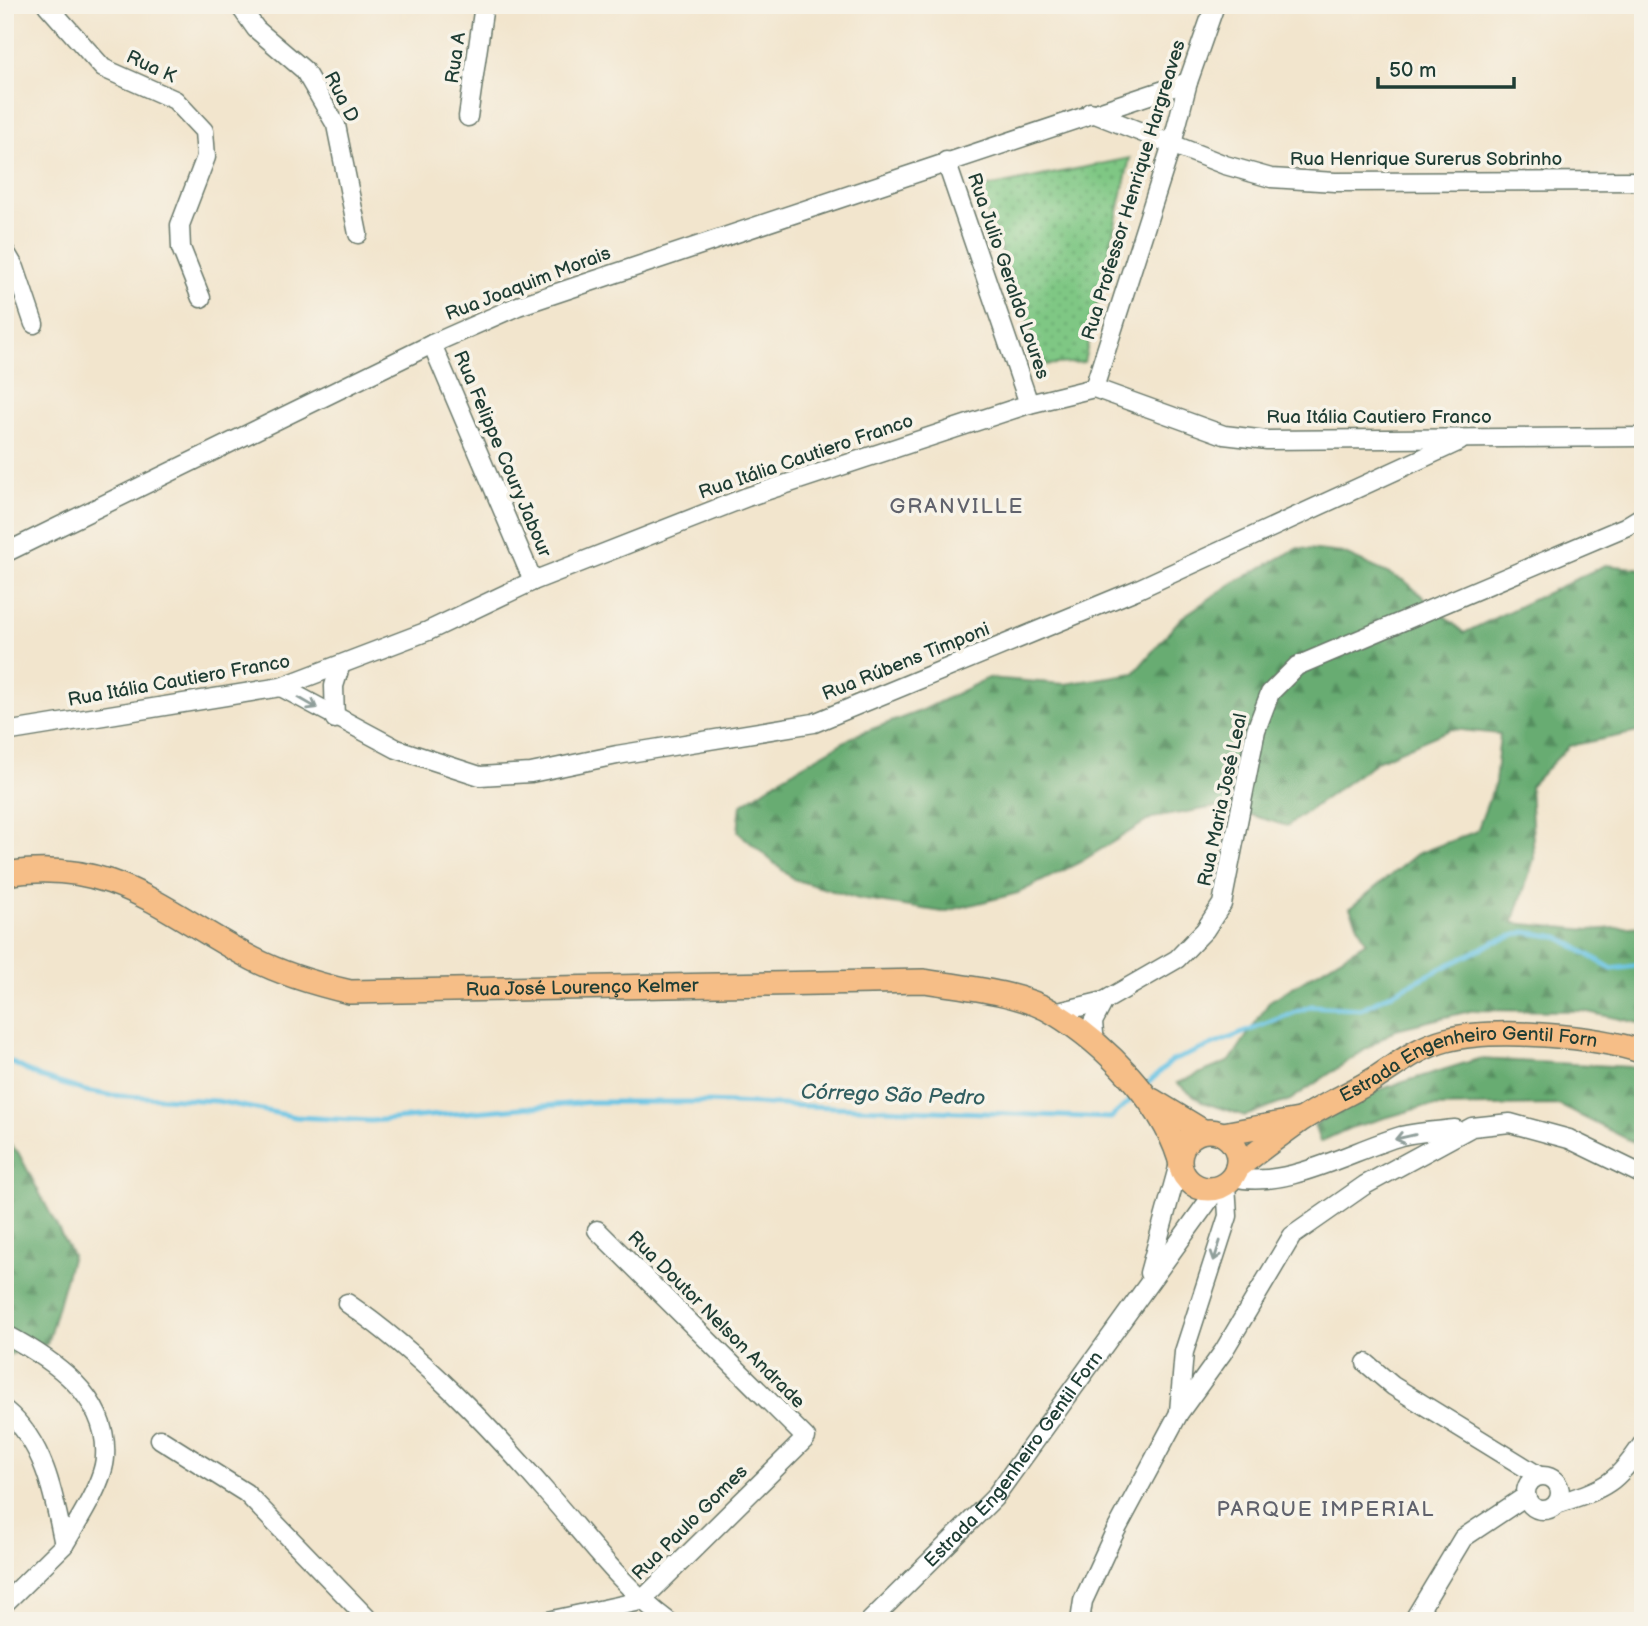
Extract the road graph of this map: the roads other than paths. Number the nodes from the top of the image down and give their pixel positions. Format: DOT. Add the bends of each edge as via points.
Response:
graph roads {
  1 [pos="47,5"];
  2 [pos="239,5"];
  3 [pos="484,5"];
  4 [pos="1215,5"];
  5 [pos="1188,82"];
  6 [pos="1090,113"];
  7 [pos="468,117"];
  8 [pos="1172,144"];
  9 [pos="946,161"];
  10 [pos="1643,181"];
  11 [pos="358,234"];
  12 [pos="5,251"];
  13 [pos="201,298"];
  14 [pos="34,324"];
  15 [pos="432,344"];
  16 [pos="1094,388"];
  17 [pos="1030,404"];
  18 [pos="1643,437"];
  19 [pos="1466,438"];
  20 [pos="1643,516"];
  21 [pos="5,553"];
  22 [pos="533,581"];
  23 [pos="340,667"];
  24 [pos="281,687"];
  25 [pos="335,719"];
  26 [pos="5,732"];
  27 [pos="5,874"];
  28 [pos="1104,1001"];
  29 [pos="1054,1013"];
  30 [pos="1095,1045"];
  31 [pos="1643,1052"];
  32 [pos="1149,1098"];
  33 [pos="1302,1120"];
  34 [pos="1472,1127"];
  35 [pos="1213,1133"];
  36 [pos="1179,1161"];
  37 [pos="1643,1175"];
  38 [pos="1228,1180"];
  39 [pos="597,1230"];
  40 [pos="1144,1287"];
  41 [pos="347,1303"];
  42 [pos="5,1334"];
  43 [pos="1366,1363"];
  44 [pos="5,1410"];
  45 [pos="1179,1413"];
  46 [pos="806,1438"];
  47 [pos="160,1439"];
  48 [pos="1643,1443"];
  49 [pos="1539,1476"];
  50 [pos="1558,1484"];
  51 [pos="1607,1486"];
  52 [pos="1526,1496"];
  53 [pos="1549,1507"];
  54 [pos="1481,1527"];
  55 [pos="64,1545"];
  56 [pos="641,1601"];
  57 [pos="5,1603"];
  58 [pos="369,1621"];
  59 [pos="548,1621"];
  60 [pos="668,1621"];
  61 [pos="870,1621"];
  62 [pos="1080,1621"];
  63 [pos="1413,1621"];
  1 -- 13 [label="street, Rua K" via="103,68 175,100 204,131 206,157 180,225 181,248"];
  2 -- 11 [label="street, Rua D" via="256,29 304,70 336,125"];
  3 -- 7 [label="street, Rua A"];
  4 -- 5 [label="street, Rua Professor Henrique Hargreaves"];
  5 -- 6 [label="street, Rua Joaquim Morais"];
  5 -- 8 [label="street, Rua Professor Henrique Hargreaves"];
  6 -- 8 [label="street"];
  6 -- 9 [label="street, Rua Joaquim Morais"];
  8 -- 10 [label="street, Rua Henrique Surerus Sobrinho" via="1271,178"];
  8 -- 16 [label="street, Rua Professor Henrique Hargreaves"];
  9 -- 15 [label="street, Rua Joaquim Morais" via="518,306"];
  9 -- 17 [label="street, Rua Julio Geraldo Loures"];
  12 -- 14 [label="street"];
  15 -- 21 [label="street, Rua Joaquim Morais"];
  15 -- 22 [label="street, Rua Felippe Coury Jabour"];
  16 -- 17 [label="street, Rua Itália Cautiero Franco"];
  16 -- 19 [label="street, Rua Itália Cautiero Franco" via="1224,435 1267,440"];
  17 -- 22 [label="street, Rua Itália Cautiero Franco" via="747,497"];
  18 -- 19 [label="street, Rua Itália Cautiero Franco"];
  19 -- 25 [label="street, Rua Rúbens Timponi" via="1136,590 814,723 531,773 480,776 397,749"];
  20 -- 28 [label="street, Rua Maria José Leal" via="1297,666 1270,693 1256,730 1222,904 1177,959"];
  22 -- 23 [label="street, Rua Itália Cautiero Franco"];
  23 -- 24 [label="street, Rua Itália Cautiero Franco"];
  23 -- 25 [label="street" via="334,686"];
  24 -- 25 [label="street, Rua Rúbens Timponi, one-way"];
  24 -- 26 [label="street, Rua Itália Cautiero Franco"];
  27 -- 29 [label="main road, Rua José Lourenço Kelmer" via="91,875 140,892 253,959 303,981 350,992 924,981 981,990"];
  28 -- 29 [label="street, Rua Maria José Leal"];
  28 -- 30 [label="street" via="1093,1023"];
  29 -- 30 [label="main road, Rua José Lourenço Kelmer"];
  30 -- 32 [label="main road, Rua José Lourenço Kelmer" via="1124,1068"];
  31 -- 33 [label="main road, Estrada Engenheiro Gentil Forn" via="1576,1038 1485,1035 1447,1040 1411,1054"];
  32 -- 35 [label="main road, Rua José Lourenço Kelmer"];
  32 -- 36 [label="main road, Rua José Lourenço Kelmer"];
  33 -- 35 [label="main road, Estrada Engenheiro Gentil Forn"];
  33 -- 38 [label="main road, Estrada Engenheiro Gentil Forn"];
  34 -- 37 [label="street" via="1510,1123 1569,1139"];
  34 -- 38 [label="street, one-way" via="1402,1136 1273,1178"];
  34 -- 45 [label="street" via="1365,1185 1292,1236 1223,1352"];
  35 -- 36 [label="main road" via="1187,1140"];
  35 -- 38 [label="main road" via="1236,1149"];
  36 -- 38 [label="main road" via="1188,1182 1197,1188"];
  36 -- 40 [label="street, Estrada Engenheiro Gentil Forn"];
  38 -- 40 [label="street, Estrada Engenheiro Gentil Forn"];
  38 -- 45 [label="street, one-way" via="1228,1216 1184,1352"];
  39 -- 46 [label="street, Rua Doutor Nelson Andrade"];
  40 -- 61 [label="street, Estrada Engenheiro Gentil Forn" via="994,1499"];
  41 -- 56 [label="street" via="386,1330 515,1455"];
  42 -- 55 [label="street" via="46,1355 85,1393 100,1420 105,1458 88,1505"];
  43 -- 49 [label="street" via="1393,1386"];
  44 -- 55 [label="street" via="21,1423 50,1478"];
  45 -- 62 [label="street" via="1113,1536 1083,1601"];
  46 -- 56 [label="street, Rua Paulo Gomes"];
  47 -- 58 [label="street" via="246,1493"];
  48 -- 51 [label="street"];
  49 -- 50 [label="street"];
  49 -- 52 [label="street" via="1528,1484"];
  50 -- 51 [label="street"];
  50 -- 53 [label="street" via="1560,1494"];
  51 -- 53 [label="street"];
  52 -- 53 [label="street" via="1528,1503"];
  52 -- 54 [label="street"];
  53 -- 54 [label="street"];
  54 -- 63 [label="street" via="1463,1538"];
  55 -- 57 [label="street"];
  56 -- 59 [label="street, Rua Paulo Gomes"];
  56 -- 60 [label="street"];
}
